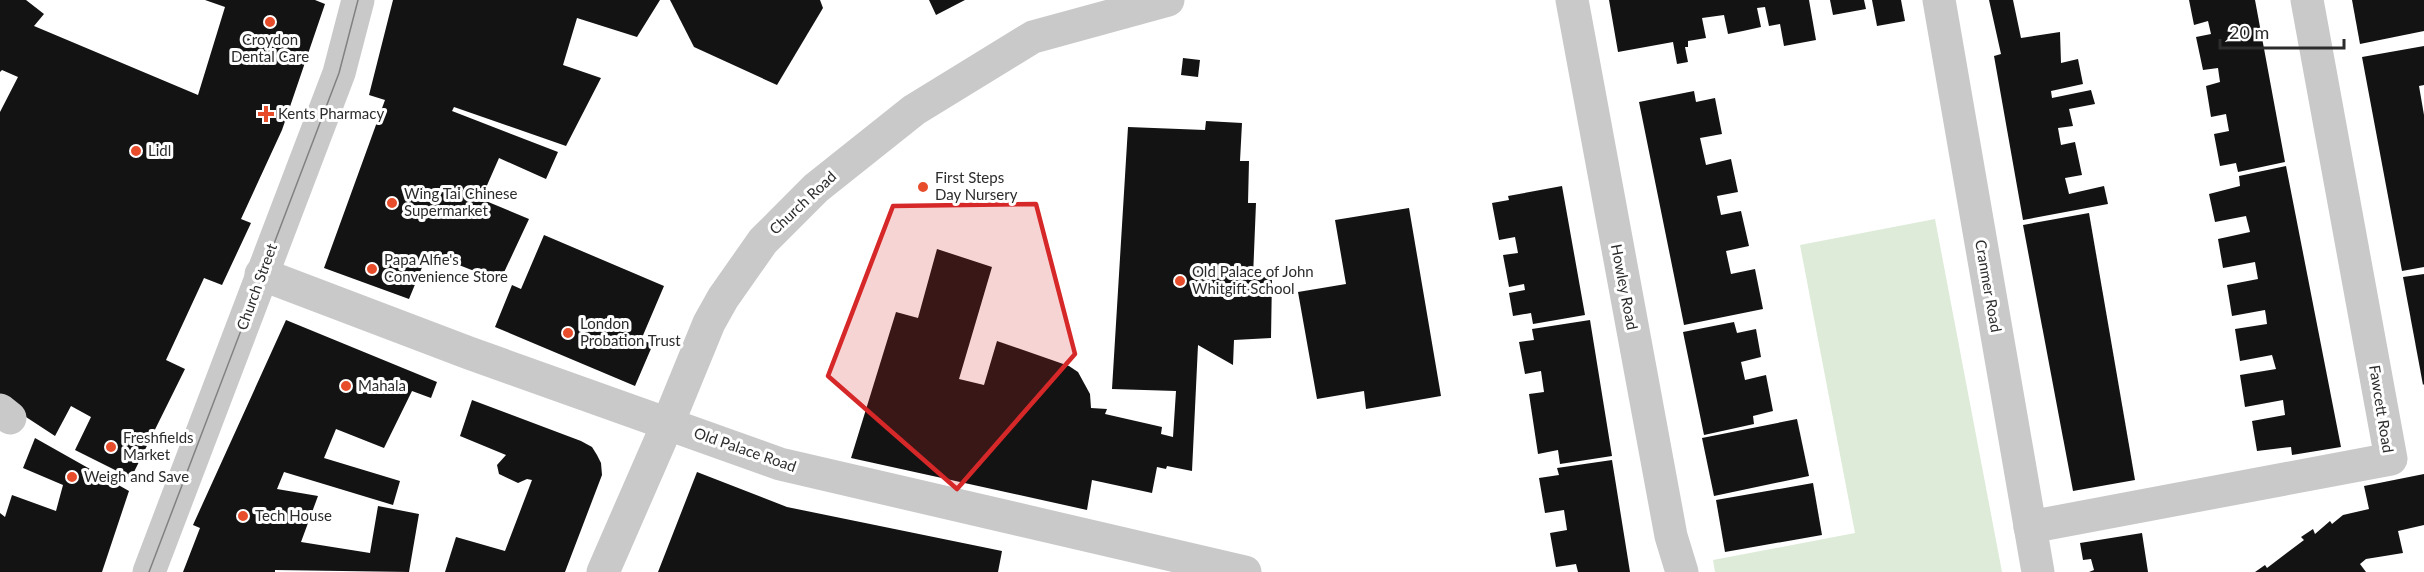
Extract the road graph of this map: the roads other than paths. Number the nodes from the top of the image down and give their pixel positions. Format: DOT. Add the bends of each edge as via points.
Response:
graph roads {
  1 [pos="358,0"];
  2 [pos="1168,0"];
  3 [pos="1572,0"];
  4 [pos="1939,0"];
  5 [pos="2307,0"];
  6 [pos="261,273"];
  7 [pos="668,423"];
  8 [pos="2030,527"];
  9 [pos="149,572"];
  10 [pos="603,572"];
  11 [pos="1245,572"];
  12 [pos="1682,572"];
  13 [pos="2038,572"];
  1 -- 6 [label="street, Church Street" via="339,73"];
  2 -- 7 [label="street, Church Road" via="1033,38 914,110 816,188 763,241 723,298"];
  3 -- 12 [label="street, Howley Road" via="1667,512"];
  4 -- 8 [label="street, Cranmer Road"];
  5 -- 8 [label="street, Fawcett Road" via="2391,459"];
  6 -- 7 [label="street, Old Palace Road" via="469,353"];
  6 -- 9 [label="street, Church Street"];
  7 -- 10 [label="street, Church Road"];
  7 -- 11 [label="street, Old Palace Road" via="780,464"];
  8 -- 13 [label="street, Cranmer Road"];
}
